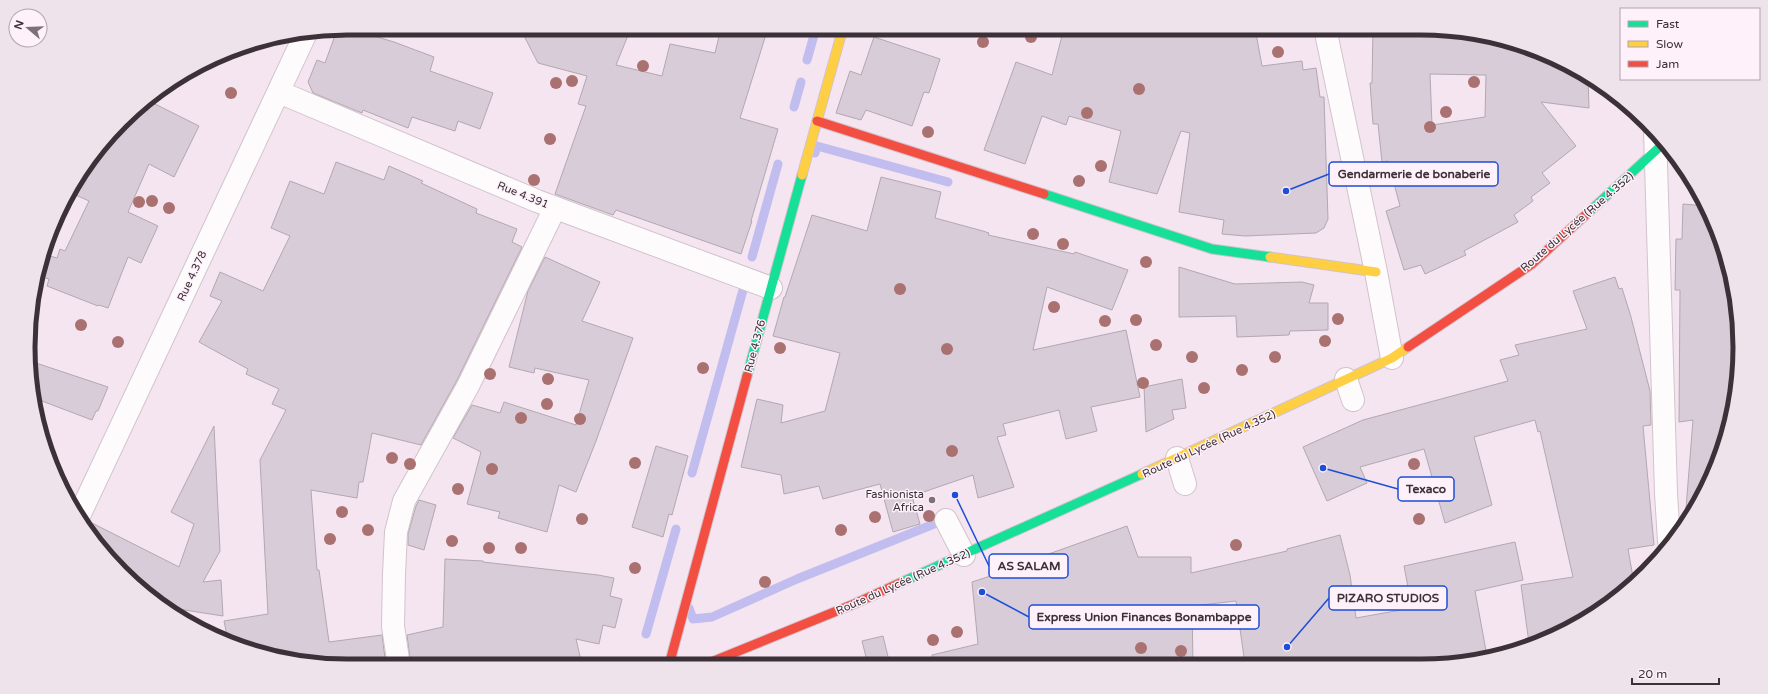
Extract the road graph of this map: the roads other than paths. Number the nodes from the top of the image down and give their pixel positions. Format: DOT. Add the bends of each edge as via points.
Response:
graph roads {
  1 [pos="841,35"];
  2 [pos="1326,35"];
  3 [pos="303,38"];
  4 [pos="279,92"];
  5 [pos="817,121"];
  6 [pos="1658,142"];
  7 [pos="1658,143"];
  8 [pos="555,208"];
  9 [pos="1376,272"];
  10 [pos="771,288"];
  11 [pos="1392,358"];
  12 [pos="1177,458"];
  13 [pos="1185,484"];
  14 [pos="82,510"];
  15 [pos="946,520"];
  16 [pos="1669,537"];
  17 [pos="964,555"];
  18 [pos="398,659"];
  19 [pos="671,659"];
  20 [pos="719,659"];
  1 -- 5 [label="street, Rue 4.376"];
  2 -- 9 [label="street"];
  3 -- 4 [label="street, Rue 4.378"];
  4 -- 8 [label="street, Rue 4.391"];
  4 -- 14 [label="street, Rue 4.378"];
  5 -- 9 [label="street" via="1212,249"];
  5 -- 10 [label="street, Rue 4.376"];
  6 -- 11 [label="street, Route du Lycée (Rue 4.352)" via="1532,264"];
  7 -- 16 [label="street" via="1665,485"];
  8 -- 10 [label="street, Rue 4.391"];
  8 -- 18 [label="street" via="468,386 404,501 396,532 394,574 393,626"];
  9 -- 11 [label="street"];
  10 -- 19 [label="street, Rue 4.376"];
  11 -- 12 [label="street, Route du Lycée (Rue 4.352)" via="1350,390"];
  12 -- 13 [label="street"];
  12 -- 17 [label="street, Route du Lycée (Rue 4.352)"];
  15 -- 17 [label="street"];
  17 -- 20 [label="street, Route du Lycée (Rue 4.352)" via="854,604"];
}
